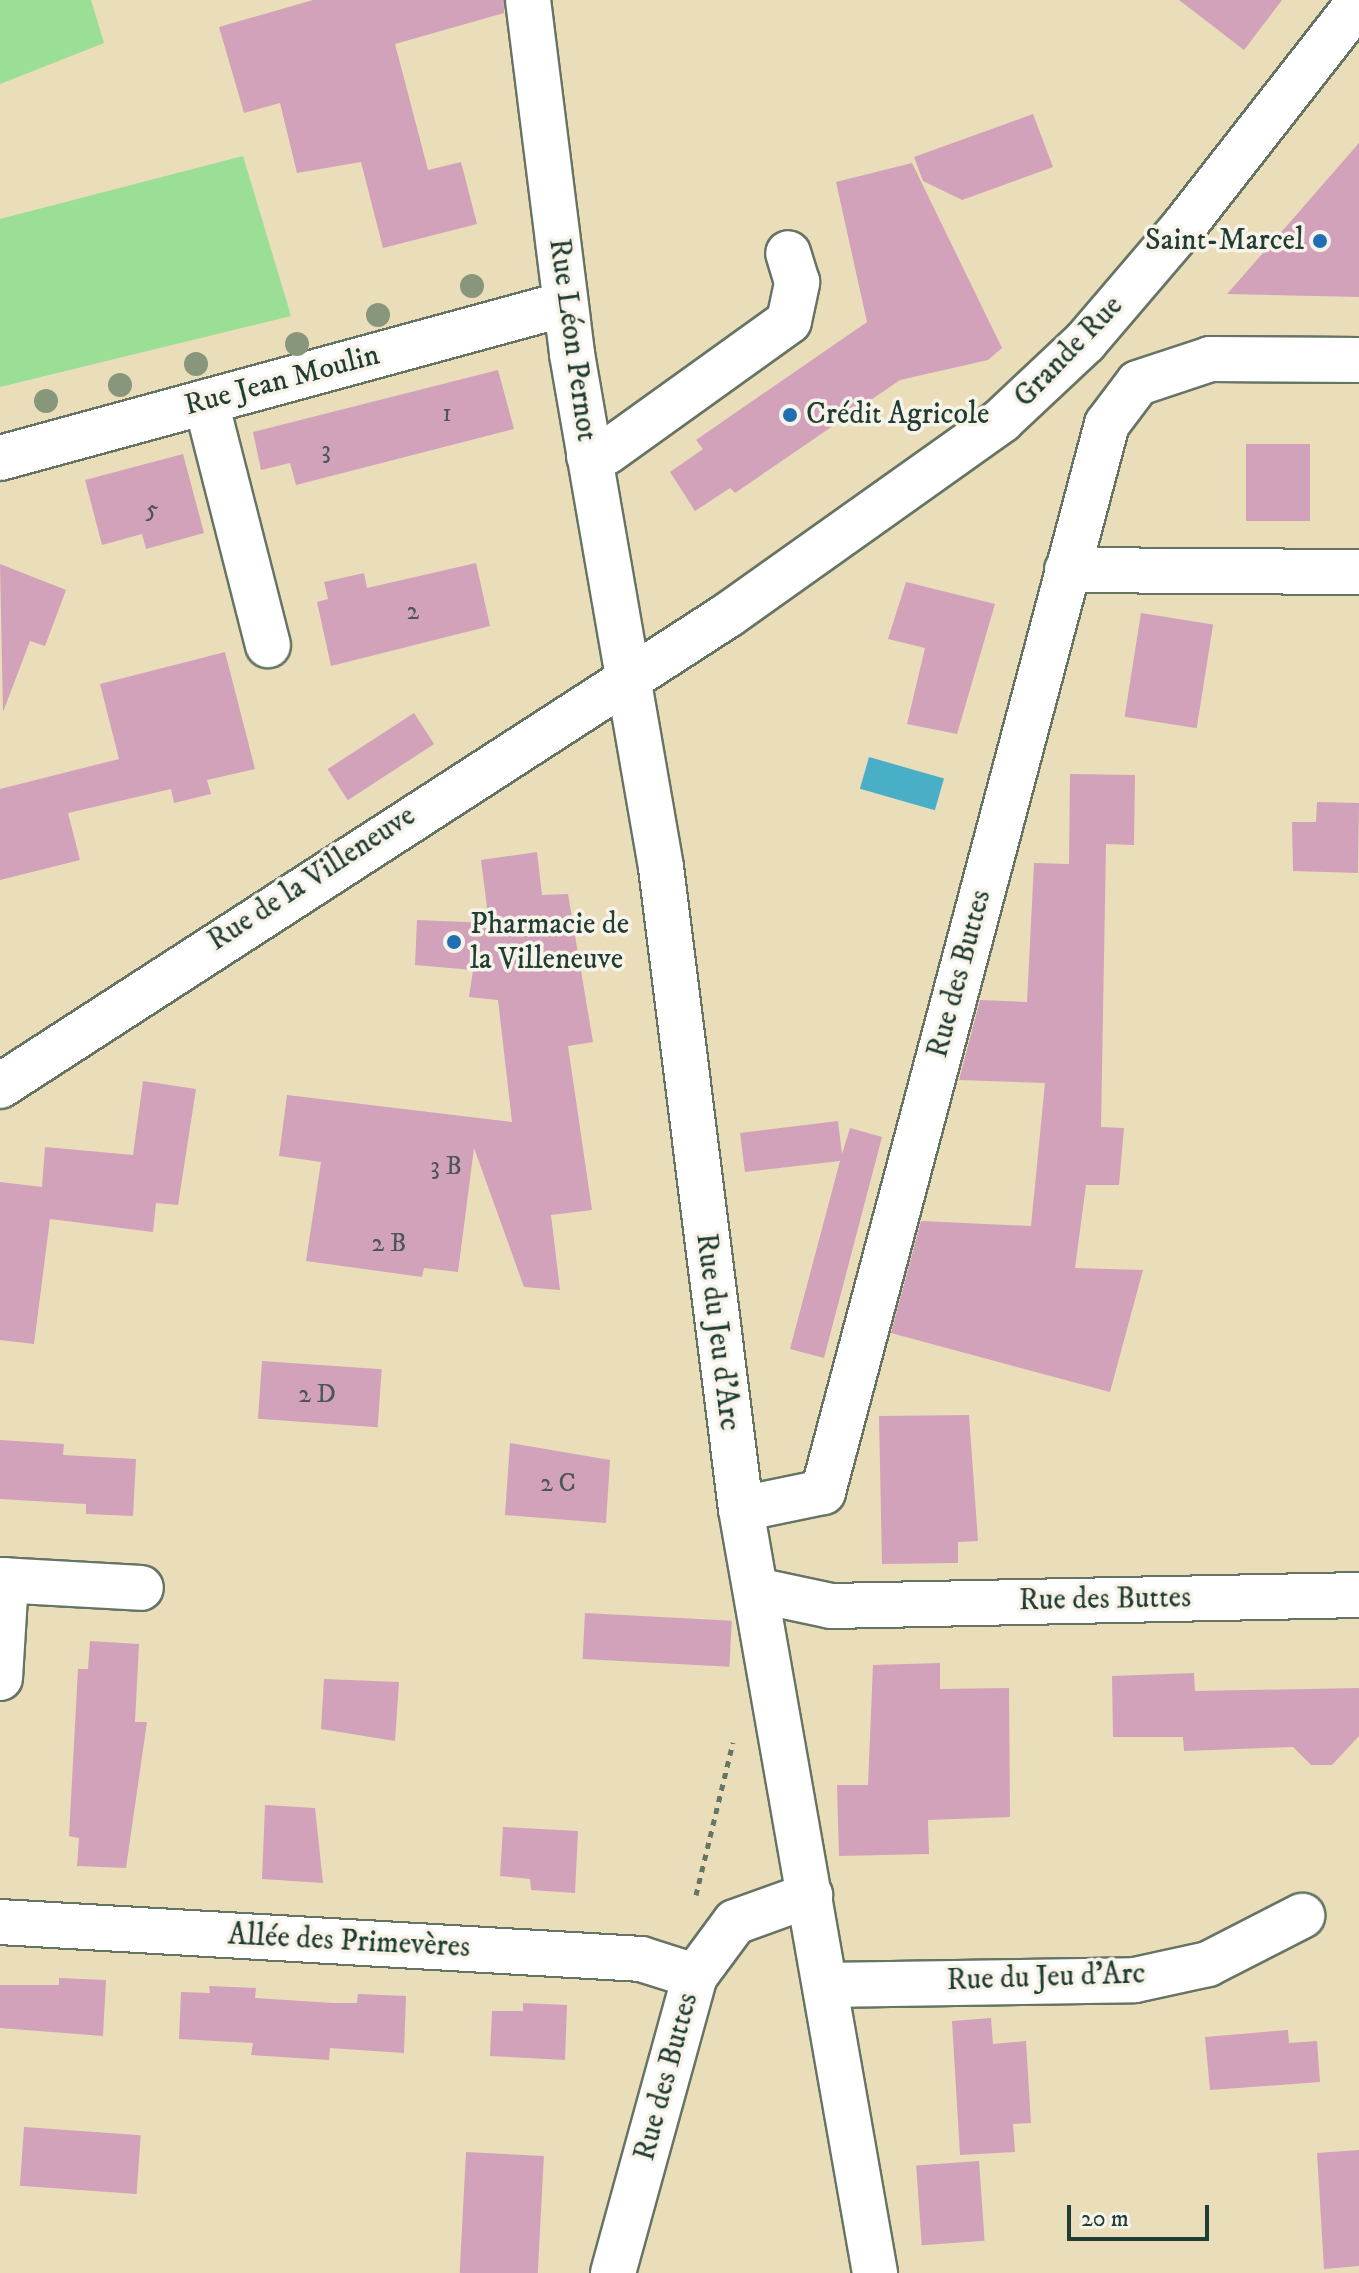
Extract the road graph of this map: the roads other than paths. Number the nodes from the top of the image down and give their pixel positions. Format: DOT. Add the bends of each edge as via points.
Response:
graph roads {
  1 [pos="528,0"];
  2 [pos="1359,2"];
  3 [pos="788,253"];
  4 [pos="565,304"];
  5 [pos="1359,360"];
  6 [pos="206,402"];
  7 [pos="589,456"];
  8 [pos="0,458"];
  9 [pos="1067,570"];
  10 [pos="1359,572"];
  11 [pos="268,645"];
  12 [pos="628,677"];
  13 [pos="0,1086"];
  14 [pos="741,1509"];
  15 [pos="3,1580"];
  16 [pos="141,1588"];
  17 [pos="756,1590"];
  18 [pos="1359,1595"];
  19 [pos="0,1678"];
  20 [pos="810,1895"];
  21 [pos="1302,1916"];
  22 [pos="0,1922"];
  23 [pos="686,1973"];
  24 [pos="825,1985"];
  25 [pos="613,2273"];
  26 [pos="875,2273"];
  1 -- 4 [label="street, Rue Léon Pernot"];
  2 -- 12 [label="street, Grande Rue" via="1184,226 1085,342 1002,420"];
  3 -- 7 [label="street" via="797,282 789,321 607,452"];
  4 -- 6 [label="street, Rue Jean Moulin"];
  4 -- 7 [label="street, Rue Léon Pernot"];
  5 -- 9 [label="street, Rue des Buttes" via="1210,359 1138,383 1107,424"];
  6 -- 8 [label="street, Rue Jean Moulin"];
  6 -- 11 [label="street"];
  7 -- 12 [label="street, Rue Léon Pernot"];
  9 -- 10 [label="street"];
  9 -- 14 [label="street, Rue des Buttes" via="823,1492"];
  12 -- 13 [label="street, Rue de la Villeneuve"];
  12 -- 14 [label="street, Rue du Jeu d'Arc" via="661,867"];
  14 -- 17 [label="street, Rue du Jeu d'Arc"];
  15 -- 16 [label="street"];
  15 -- 19 [label="street"];
  17 -- 18 [label="street, Rue des Buttes" via="831,1606"];
  17 -- 20 [label="street, Rue du Jeu d'Arc"];
  20 -- 23 [label="street, Rue des Buttes" via="735,1922"];
  20 -- 24 [label="street, Rue du Jeu d'Arc"];
  21 -- 24 [label="street, Rue du Jeu d'Arc" via="1208,1964 1135,1980"];
  22 -- 23 [label="street, Allée des Primevères" via="641,1959"];
  23 -- 25 [label="street, Rue des Buttes"];
  24 -- 26 [label="street, Rue du Jeu d'Arc"];
}
